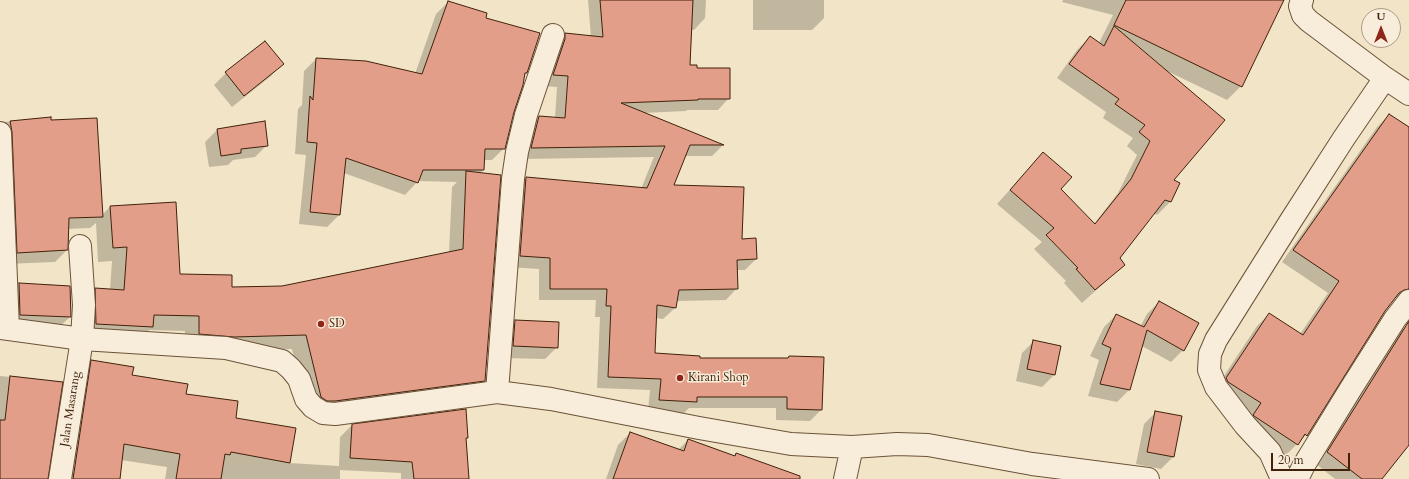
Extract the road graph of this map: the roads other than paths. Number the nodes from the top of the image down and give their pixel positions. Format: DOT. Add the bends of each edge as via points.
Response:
graph roads {
  1 [pos="1302,0"];
  2 [pos="553,35"];
  3 [pos="1386,78"];
  4 [pos="1409,94"];
  5 [pos="0,133"];
  6 [pos="80,246"];
  7 [pos="1409,301"];
  8 [pos="4,329"];
  9 [pos="82,339"];
  10 [pos="497,392"];
  11 [pos="852,447"];
  12 [pos="60,479"];
  13 [pos="845,479"];
  14 [pos="1148,479"];
  15 [pos="1284,479"];
  1 -- 3 [label="street" via="1300,6 1303,15 1309,21"];
  2 -- 10 [label="street" via="526,115 517,152"];
  3 -- 4 [label="street"];
  3 -- 15 [label="street" via="1290,222 1216,340 1210,354 1209,370 1216,387 1270,452"];
  5 -- 8 [label="street"];
  6 -- 9 [label="street, Jalan Masarang" via="84,304"];
  7 -- 15 [label="street" via="1395,319 1304,465"];
  8 -- 9 [label="street"];
  9 -- 10 [label="street" via="226,348 282,361 299,379 306,399 323,413 335,414"];
  9 -- 12 [label="street, Jalan Masarang"];
  10 -- 11 [label="street" via="551,399 791,444"];
  11 -- 13 [label="street"];
  11 -- 14 [label="street" via="928,445 1032,464"];
}
